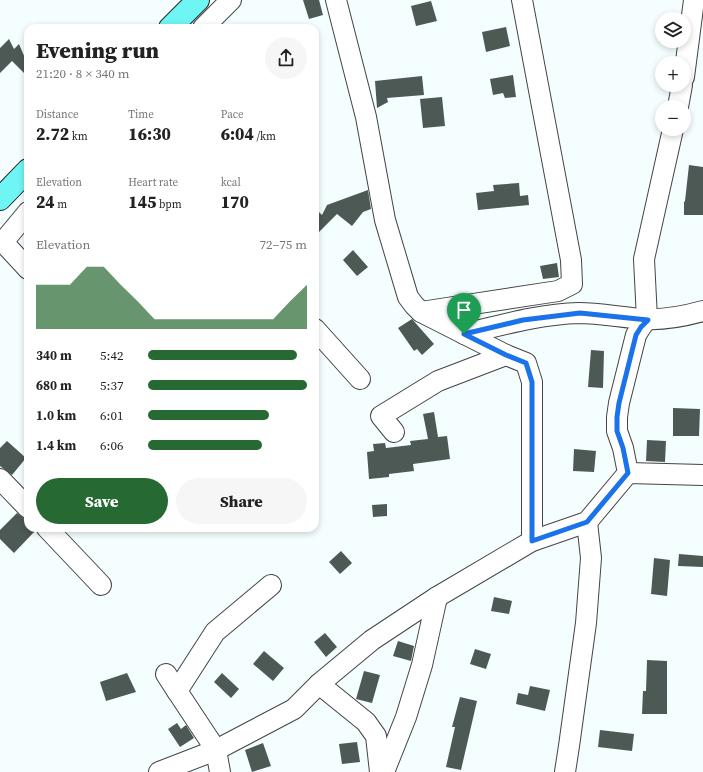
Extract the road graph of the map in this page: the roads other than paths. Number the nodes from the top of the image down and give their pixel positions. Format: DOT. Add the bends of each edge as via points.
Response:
graph roads {
  1 [pos="198,0"];
  2 [pos="231,0"];
  3 [pos="336,0"];
  4 [pos="522,0"];
  5 [pos="694,0"];
  6 [pos="174,24"];
  7 [pos="207,24"];
  8 [pos="687,56"];
  9 [pos="671,136"];
  10 [pos="24,174"];
  11 [pos="0,199"];
  12 [pos="24,217"];
  13 [pos="1,243"];
  14 [pos="24,265"];
  15 [pos="703,311"];
  16 [pos="421,312"];
  17 [pos="648,320"];
  18 [pos="319,333"];
  19 [pos="464,334"];
  20 [pos="506,355"];
  21 [pos="360,379"];
  22 [pos="394,432"];
  23 [pos="628,473"];
  24 [pos="703,475"];
  25 [pos="0,480"];
  26 [pos="24,504"];
  27 [pos="587,522"];
  28 [pos="51,532"];
  29 [pos="532,541"];
  30 [pos="101,585"];
  31 [pos="270,585"];
  32 [pos="437,597"];
  33 [pos="166,674"];
  34 [pos="319,684"];
  35 [pos="177,691"];
  36 [pos="216,750"];
  37 [pos="159,772"];
  38 [pos="220,772"];
  39 [pos="380,772"];
  40 [pos="384,772"];
  41 [pos="565,772"];
  1 -- 6 [label="main road"];
  2 -- 7 [label="street"];
  3 -- 16 [label="street" via="366,117 385,220 408,298"];
  4 -- 16 [label="street" via="570,260 572,284 558,291"];
  5 -- 8 [label="street"];
  9 -- 17 [label="street" via="644,259"];
  10 -- 11 [label="main road"];
  12 -- 13 [label="street"];
  13 -- 14 [label="street"];
  15 -- 17 [label="street" via="681,317"];
  16 -- 19 [label="street"];
  17 -- 19 [label="street" via="580,313 523,320"];
  17 -- 23 [label="street" via="636,335 619,403 617,431"];
  18 -- 21 [label="street"];
  19 -- 20 [label="street"];
  20 -- 22 [label="street" via="438,381 381,416"];
  20 -- 29 [label="street" via="526,363 532,382"];
  23 -- 24 [label="street"];
  23 -- 27 [label="street"];
  25 -- 26 [label="street"];
  27 -- 29 [label="street"];
  27 -- 41 [label="street" via="591,558 586,623"];
  28 -- 30 [label="street"];
  29 -- 32 [label="street"];
  31 -- 35 [label="street" via="215,632"];
  32 -- 34 [label="street" via="372,640"];
  32 -- 40 [label="street" via="422,665 406,717"];
  33 -- 35 [label="street"];
  34 -- 36 [label="street" via="294,709"];
  34 -- 39 [label="street" via="366,722 376,736"];
  35 -- 36 [label="street"];
  36 -- 37 [label="street"];
  36 -- 38 [label="street"];
}
